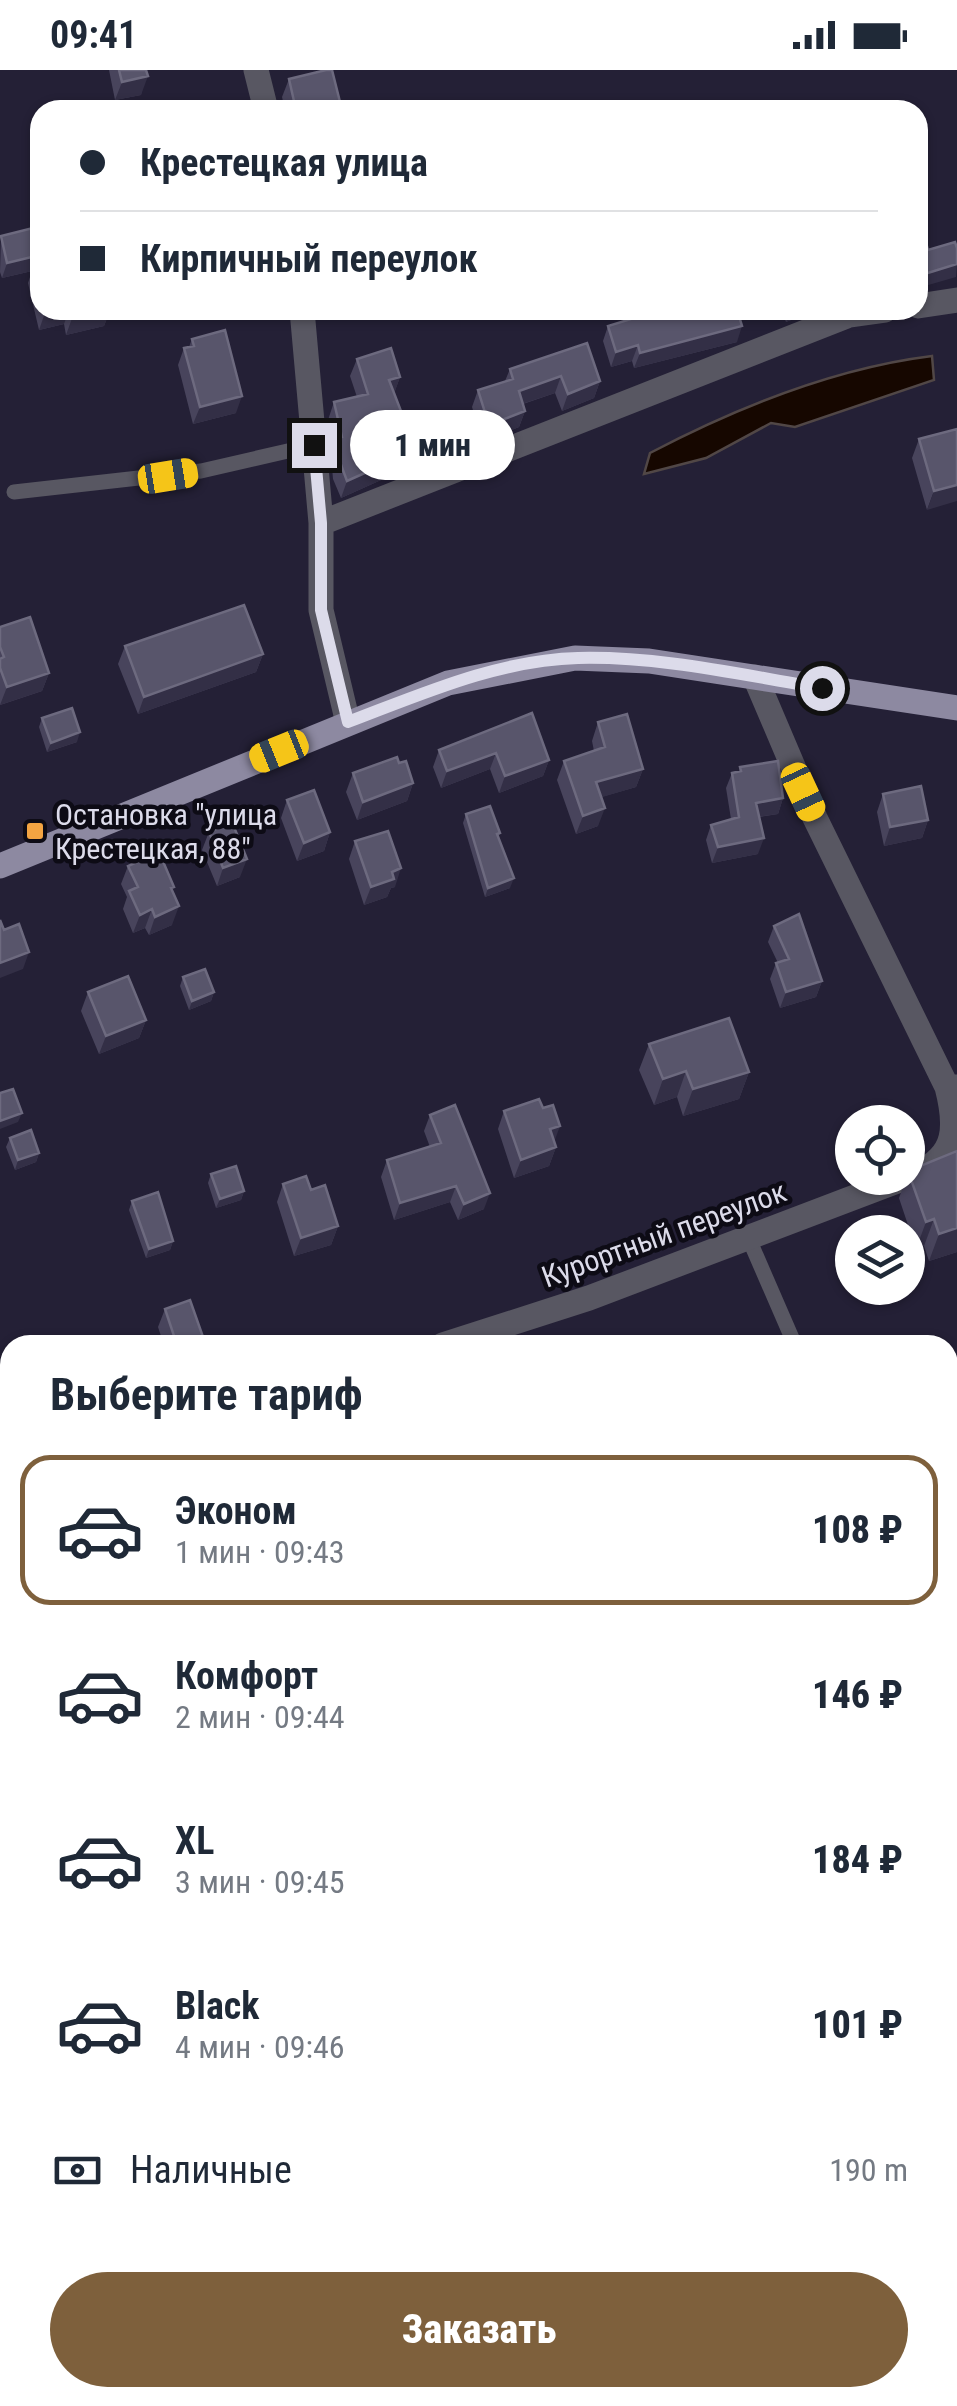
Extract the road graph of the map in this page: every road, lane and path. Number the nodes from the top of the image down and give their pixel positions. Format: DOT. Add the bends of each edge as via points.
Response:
graph roads {
  1 [pos="256,70"];
  2 [pos="264,100"];
  3 [pos="957,300"];
  4 [pos="928,304"];
  5 [pos="303,320"];
  6 [pos="836,320"];
  7 [pos="314,445"];
  8 [pos="14,492"];
  9 [pos="321,523"];
  10 [pos="755,677"];
  11 [pos="957,708"];
  12 [pos="348,722"];
  13 [pos="0,866"];
  14 [pos="952,1087"];
  15 [pos="956,1150"];
  16 [pos="925,1169"];
  17 [pos="860,1195"];
  18 [pos="749,1239"];
  19 [pos="474,1335"];
  20 [pos="792,1335"];
  1 -- 2 [label="street"];
  3 -- 4 [label="street"];
  5 -- 7 [label="street"];
  6 -- 9 [label="street"];
  7 -- 8 [label="lane" via="201,471"];
  7 -- 9 [label="street"];
  9 -- 12 [label="street" via="321,610"];
  10 -- 11 [label="main road"];
  10 -- 12 [label="main road" via="575,658 448,683"];
  10 -- 14 [label="street, Курортный переулок" via="808,802"];
  12 -- 13 [label="main road"];
  14 -- 15 [label="street, Курортный переулок"];
  15 -- 16 [label="street, Курортный переулок"];
  17 -- 18 [label="street, Курортный переулок"];
  18 -- 19 [label="street, Курортный переулок"];
  18 -- 20 [label="lane"];
}
